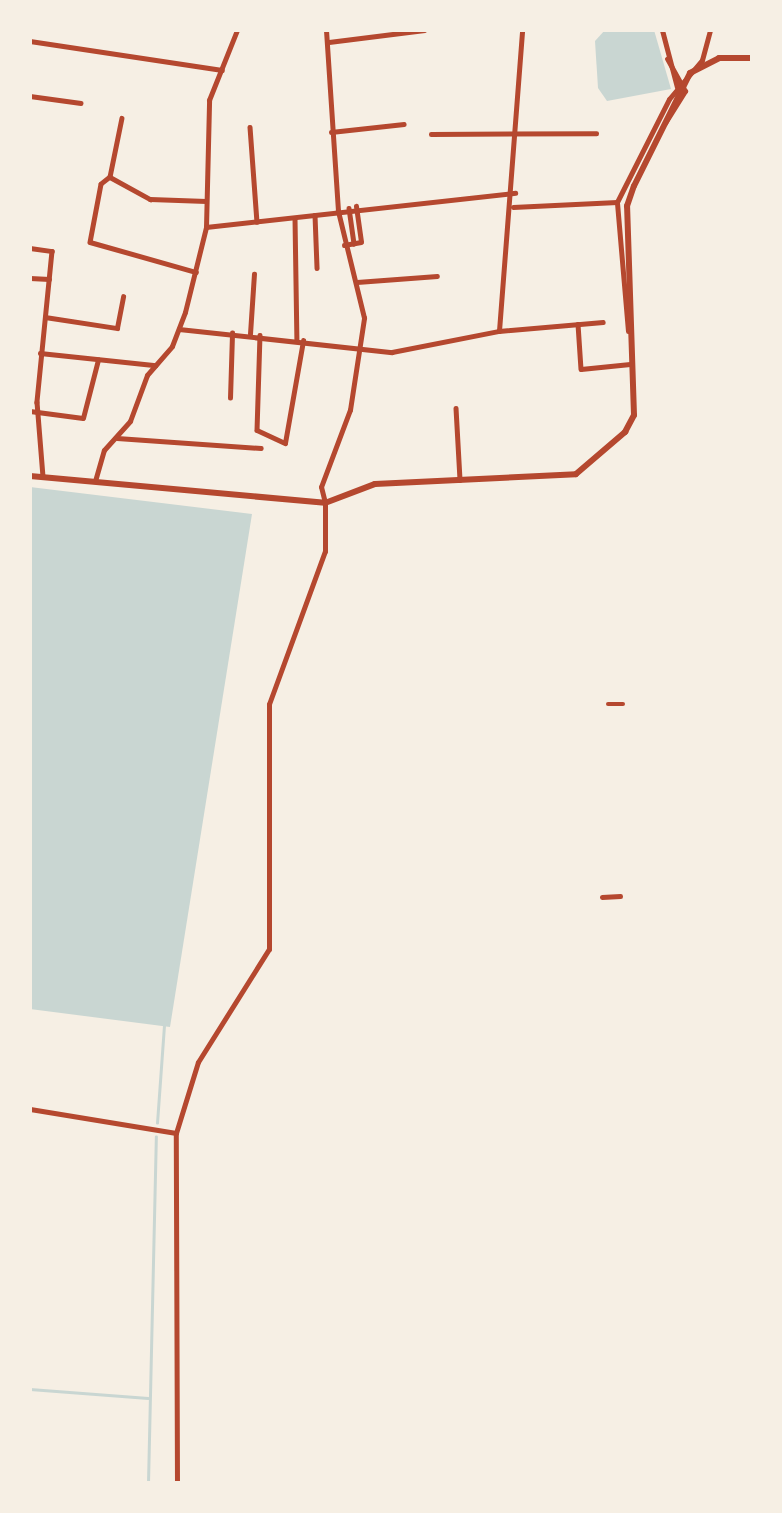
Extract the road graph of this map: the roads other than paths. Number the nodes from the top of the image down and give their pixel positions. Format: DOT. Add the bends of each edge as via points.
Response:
graph roads {
  1 [pos="237,30"];
  2 [pos="326,30"];
  3 [pos="424,30"];
  4 [pos="522,30"];
  5 [pos="662,30"];
  6 [pos="710,30"];
  7 [pos="30,41"];
  8 [pos="329,42"];
  9 [pos="752,58"];
  10 [pos="667,59"];
  11 [pos="222,70"];
  12 [pos="683,80"];
  13 [pos="677,87"];
  14 [pos="30,96"];
  15 [pos="81,103"];
  16 [pos="122,118"];
  17 [pos="404,124"];
  18 [pos="655,124"];
  19 [pos="250,127"];
  20 [pos="331,132"];
  21 [pos="596,133"];
  22 [pos="431,134"];
  23 [pos="519,135"];
  24 [pos="110,177"];
  25 [pos="515,193"];
  26 [pos="206,201"];
  27 [pos="617,202"];
  28 [pos="356,206"];
  29 [pos="513,207"];
  30 [pos="349,208"];
  31 [pos="338,211"];
  32 [pos="314,215"];
  33 [pos="295,218"];
  34 [pos="257,222"];
  35 [pos="206,227"];
  36 [pos="354,244"];
  37 [pos="344,245"];
  38 [pos="30,248"];
  39 [pos="317,268"];
  40 [pos="196,272"];
  41 [pos="254,274"];
  42 [pos="437,276"];
  43 [pos="30,278"];
  44 [pos="49,279"];
  45 [pos="357,282"];
  46 [pos="123,297"];
  47 [pos="45,317"];
  48 [pos="603,322"];
  49 [pos="578,324"];
  50 [pos="179,328"];
  51 [pos="499,331"];
  52 [pos="628,331"];
  53 [pos="232,333"];
  54 [pos="250,334"];
  55 [pos="260,335"];
  56 [pos="300,340"];
  57 [pos="363,349"];
  58 [pos="40,353"];
  59 [pos="99,360"];
  60 [pos="630,364"];
  61 [pos="155,365"];
  62 [pos="230,397"];
  63 [pos="456,408"];
  64 [pos="30,411"];
  65 [pos="38,412"];
  66 [pos="117,438"];
  67 [pos="261,448"];
  68 [pos="30,476"];
  69 [pos="43,477"];
  70 [pos="460,480"];
  71 [pos="95,481"];
  72 [pos="325,503"];
  73 [pos="608,704"];
  74 [pos="623,704"];
  75 [pos="601,897"];
  76 [pos="621,897"];
  77 [pos="30,1109"];
  78 [pos="176,1133"];
  79 [pos="177,1483"];
  1 -- 11 [label="street"];
  2 -- 8 [label="street"];
  3 -- 8 [label="street"];
  4 -- 23 [label="street"];
  5 -- 10 [label="street"];
  6 -- 12 [label="street" via="702,60"];
  7 -- 11 [label="street"];
  8 -- 20 [label="street"];
  9 -- 52 [label="main road" via="712,61 690,73 627,206 632,302"];
  10 -- 12 [label="street"];
  10 -- 13 [label="street"];
  11 -- 26 [label="street" via="209,100"];
  12 -- 13 [label="street"];
  12 -- 18 [label="street" via="685,91 671,121"];
  13 -- 18 [label="street"];
  14 -- 15 [label="street"];
  16 -- 24 [label="street"];
  17 -- 20 [label="street"];
  18 -- 27 [label="street"];
  19 -- 34 [label="street"];
  20 -- 31 [label="street"];
  21 -- 23 [label="street"];
  22 -- 23 [label="street"];
  23 -- 25 [label="street"];
  24 -- 26 [label="street" via="150,199"];
  24 -- 40 [label="street" via="101,184 90,242"];
  25 -- 28 [label="street"];
  25 -- 29 [label="street"];
  26 -- 35 [label="street"];
  27 -- 29 [label="street"];
  27 -- 52 [label="street"];
  28 -- 30 [label="street"];
  28 -- 36 [label="street" via="361,242"];
  29 -- 51 [label="street"];
  30 -- 31 [label="street"];
  30 -- 36 [label="street"];
  31 -- 32 [label="street"];
  31 -- 37 [label="street"];
  32 -- 33 [label="street"];
  32 -- 39 [label="street"];
  33 -- 34 [label="street"];
  33 -- 56 [label="street"];
  34 -- 35 [label="street"];
  35 -- 40 [label="street"];
  36 -- 37 [label="street"];
  37 -- 45 [label="street"];
  38 -- 44 [label="street" via="52,251"];
  40 -- 50 [label="street"];
  41 -- 54 [label="street"];
  42 -- 45 [label="street"];
  43 -- 44 [label="street"];
  44 -- 47 [label="street"];
  45 -- 57 [label="street"];
  46 -- 47 [label="street" via="117,328"];
  47 -- 58 [label="street"];
  48 -- 49 [label="street"];
  49 -- 51 [label="street"];
  49 -- 60 [label="street" via="581,369"];
  50 -- 53 [label="street"];
  50 -- 61 [label="street"];
  51 -- 57 [label="street" via="392,352"];
  52 -- 60 [label="main road"];
  53 -- 54 [label="street"];
  53 -- 62 [label="street"];
  54 -- 55 [label="street"];
  55 -- 56 [label="street"];
  55 -- 56 [label="street" via="257,430 285,443"];
  56 -- 57 [label="street"];
  57 -- 72 [label="street" via="341,443 321,487"];
  58 -- 59 [label="street"];
  58 -- 65 [label="street"];
  59 -- 61 [label="street"];
  59 -- 65 [label="street" via="83,418"];
  60 -- 70 [label="main road" via="634,415 625,432 576,474"];
  61 -- 66 [label="street"];
  63 -- 70 [label="street"];
  64 -- 65 [label="street"];
  65 -- 69 [label="street"];
  66 -- 67 [label="street"];
  66 -- 71 [label="street" via="104,450"];
  68 -- 69 [label="main road"];
  69 -- 71 [label="main road"];
  70 -- 72 [label="main road" via="375,484"];
  71 -- 72 [label="main road"];
  72 -- 78 [label="street" via="325,551 269,704 269,950 198,1062"];
  73 -- 74 [label="street"];
  75 -- 76 [label="street"];
  77 -- 78 [label="street"];
  78 -- 79 [label="street"];
}
